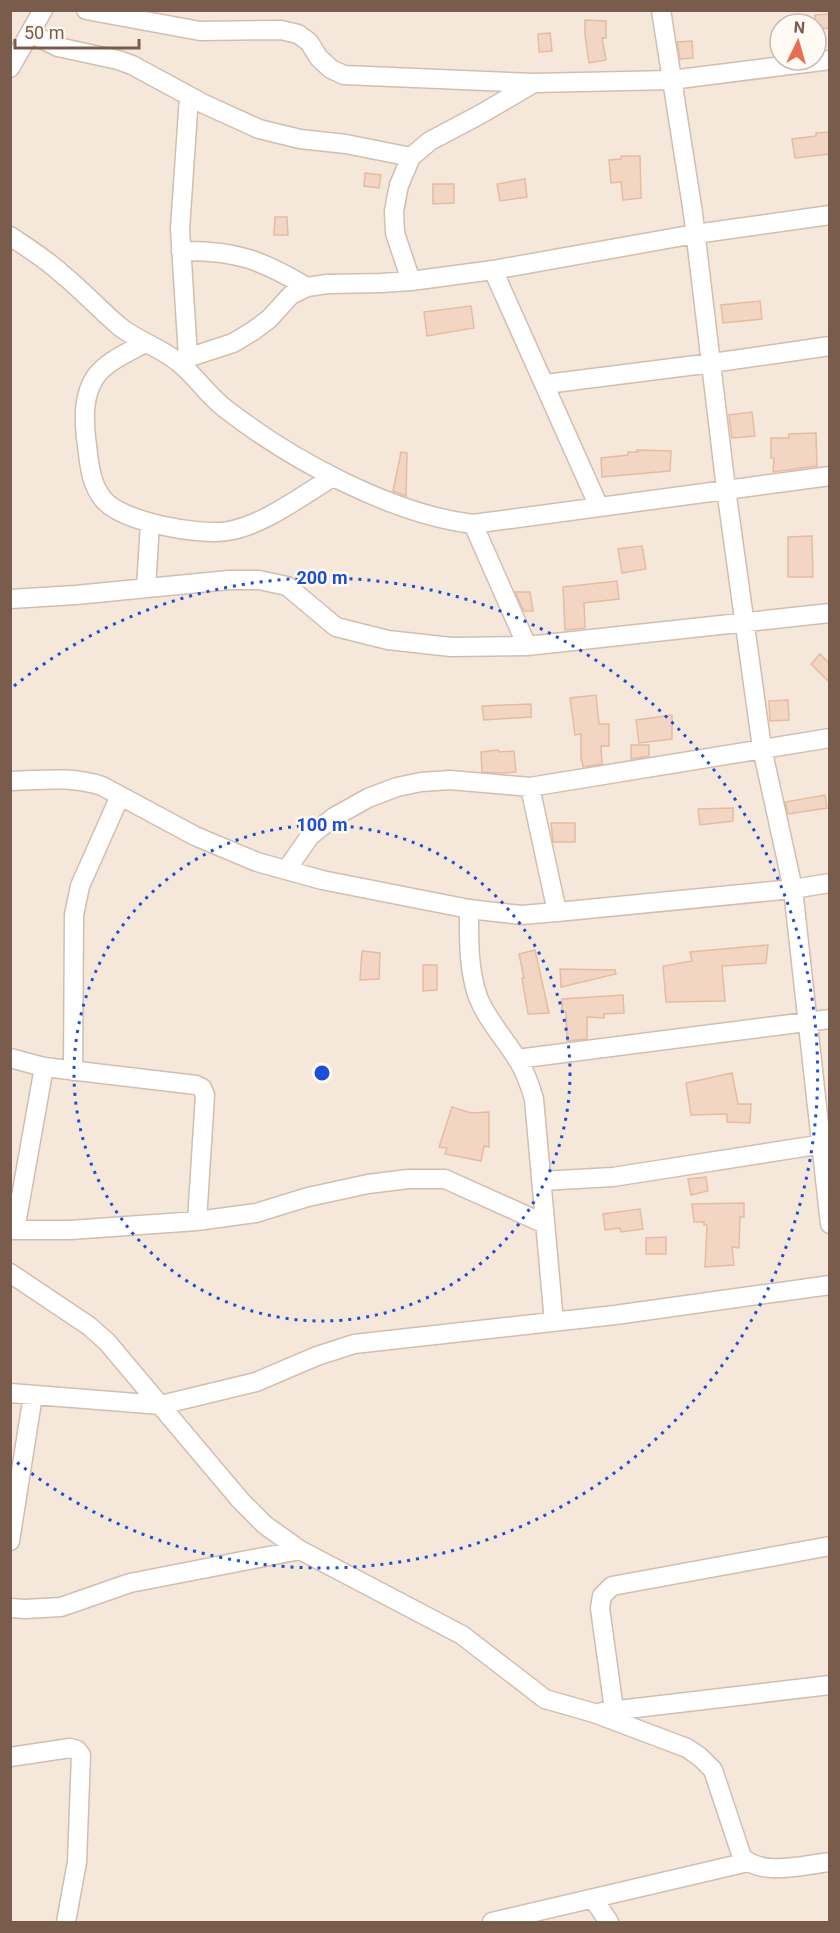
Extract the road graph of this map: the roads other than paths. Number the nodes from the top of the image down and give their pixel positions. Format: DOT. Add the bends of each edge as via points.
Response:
graph roads {
  1 [pos="43,10"];
  2 [pos="86,10"];
  3 [pos="661,10"];
  4 [pos="30,33"];
  5 [pos="830,60"];
  6 [pos="10,68"];
  7 [pos="671,80"];
  8 [pos="534,83"];
  9 [pos="189,96"];
  10 [pos="411,157"];
  11 [pos="830,215"];
  12 [pos="695,234"];
  13 [pos="10,236"];
  14 [pos="181,251"];
  15 [pos="493,270"];
  16 [pos="411,281"];
  17 [pos="308,287"];
  18 [pos="145,343"];
  19 [pos="830,346"];
  20 [pos="183,359"];
  21 [pos="712,363"];
  22 [pos="546,384"];
  23 [pos="830,476"];
  24 [pos="333,477"];
  25 [pos="726,489"];
  26 [pos="599,507"];
  27 [pos="150,523"];
  28 [pos="473,524"];
  29 [pos="146,588"];
  30 [pos="10,599"];
  31 [pos="830,613"];
  32 [pos="746,623"];
  33 [pos="527,646"];
  34 [pos="830,738"];
  35 [pos="762,748"];
  36 [pos="10,781"];
  37 [pos="530,787"];
  38 [pos="120,796"];
  39 [pos="288,870"];
  40 [pos="830,883"];
  41 [pos="793,889"];
  42 [pos="469,909"];
  43 [pos="556,912"];
  44 [pos="830,1018"];
  45 [pos="809,1022"];
  46 [pos="10,1058"];
  47 [pos="517,1059"];
  48 [pos="44,1068"];
  49 [pos="73,1071"];
  50 [pos="824,1144"];
  51 [pos="541,1181"];
  52 [pos="197,1221"];
  53 [pos="545,1224"];
  54 [pos="830,1224"];
  55 [pos="13,1230"];
  56 [pos="10,1273"];
  57 [pos="830,1285"];
  58 [pos="554,1322"];
  59 [pos="10,1393"];
  60 [pos="33,1395"];
  61 [pos="161,1405"];
  62 [pos="10,1541"];
  63 [pos="830,1546"];
  64 [pos="300,1550"];
  65 [pos="10,1608"];
  66 [pos="830,1684"];
  67 [pos="614,1710"];
  68 [pos="594,1713"];
  69 [pos="10,1757"];
  70 [pos="748,1862"];
  71 [pos="830,1862"];
  72 [pos="593,1899"];
  73 [pos="66,1923"];
  74 [pos="492,1923"];
  75 [pos="609,1923"];
  1 -- 4 [label="street"];
  2 -- 8 [label="street" via="200,31 281,30 298,34 331,69 344,75"];
  3 -- 7 [label="street"];
  4 -- 6 [label="street"];
  4 -- 9 [label="street" via="58,47 132,65"];
  5 -- 7 [label="street"];
  7 -- 8 [label="street"];
  7 -- 12 [label="street"];
  8 -- 10 [label="street" via="430,141"];
  9 -- 10 [label="street" via="279,135"];
  9 -- 14 [label="street"];
  10 -- 16 [label="street" via="399,185 394,211 395,233"];
  11 -- 12 [label="street"];
  12 -- 15 [label="street"];
  12 -- 21 [label="street"];
  13 -- 18 [label="street" via="43,258 121,327"];
  14 -- 17 [label="street" via="208,250 244,257"];
  14 -- 20 [label="street"];
  15 -- 16 [label="street"];
  15 -- 22 [label="street"];
  16 -- 17 [label="street"];
  17 -- 20 [label="street" via="291,295 269,319 233,343"];
  18 -- 20 [label="street"];
  18 -- 27 [label="street" via="111,362 96,376 87,396 84,417 91,476 103,499 121,513"];
  19 -- 21 [label="street"];
  20 -- 24 [label="street" via="226,409"];
  21 -- 22 [label="street"];
  21 -- 25 [label="street"];
  22 -- 26 [label="street"];
  23 -- 25 [label="street"];
  24 -- 27 [label="street" via="256,522 229,531 208,532"];
  24 -- 28 [label="street" via="394,505"];
  25 -- 26 [label="street"];
  25 -- 32 [label="street"];
  26 -- 28 [label="street"];
  27 -- 29 [label="street"];
  28 -- 33 [label="street"];
  29 -- 30 [label="street"];
  29 -- 33 [label="street" via="259,580 287,586 336,627 388,640 451,647"];
  31 -- 32 [label="street"];
  32 -- 33 [label="street"];
  32 -- 35 [label="street"];
  34 -- 35 [label="street"];
  35 -- 37 [label="street"];
  35 -- 41 [label="street"];
  36 -- 38 [label="street" via="86,781"];
  37 -- 39 [label="street" via="450,780 397,787 334,817 310,836"];
  37 -- 43 [label="street"];
  38 -- 39 [label="street" via="195,836 257,862"];
  38 -- 49 [label="street" via="80,886 74,915"];
  39 -- 42 [label="street"];
  40 -- 41 [label="street"];
  41 -- 43 [label="street"];
  41 -- 45 [label="street"];
  42 -- 43 [label="street" via="521,915"];
  42 -- 47 [label="street" via="470,960 478,997"];
  44 -- 45 [label="street"];
  45 -- 47 [label="street"];
  45 -- 50 [label="street"];
  46 -- 48 [label="street"];
  47 -- 51 [label="street" via="534,1099"];
  48 -- 49 [label="street"];
  48 -- 55 [label="street"];
  49 -- 52 [label="street" via="202,1088 205,1095"];
  50 -- 51 [label="street" via="613,1177"];
  50 -- 54 [label="street"];
  51 -- 53 [label="street"];
  52 -- 53 [label="street" via="256,1213 368,1184 445,1179"];
  52 -- 55 [label="street"];
  53 -- 58 [label="street"];
  56 -- 61 [label="street" via="107,1342"];
  57 -- 58 [label="street"];
  58 -- 61 [label="street" via="354,1344 256,1382"];
  59 -- 60 [label="street"];
  60 -- 61 [label="street"];
  60 -- 62 [label="street"];
  61 -- 64 [label="street" via="241,1501"];
  63 -- 67 [label="street" via="612,1586 602,1596 600,1608"];
  64 -- 65 [label="street" via="130,1583 61,1607"];
  64 -- 68 [label="street" via="462,1635 545,1699"];
  66 -- 67 [label="street"];
  67 -- 68 [label="street"];
  68 -- 70 [label="street" via="700,1757 713,1770 742,1857"];
  69 -- 73 [label="street" via="70,1748 81,1755 77,1862"];
  70 -- 71 [label="street" via="781,1867"];
  70 -- 72 [label="street"];
  72 -- 74 [label="street"];
  72 -- 75 [label="street"];
}
